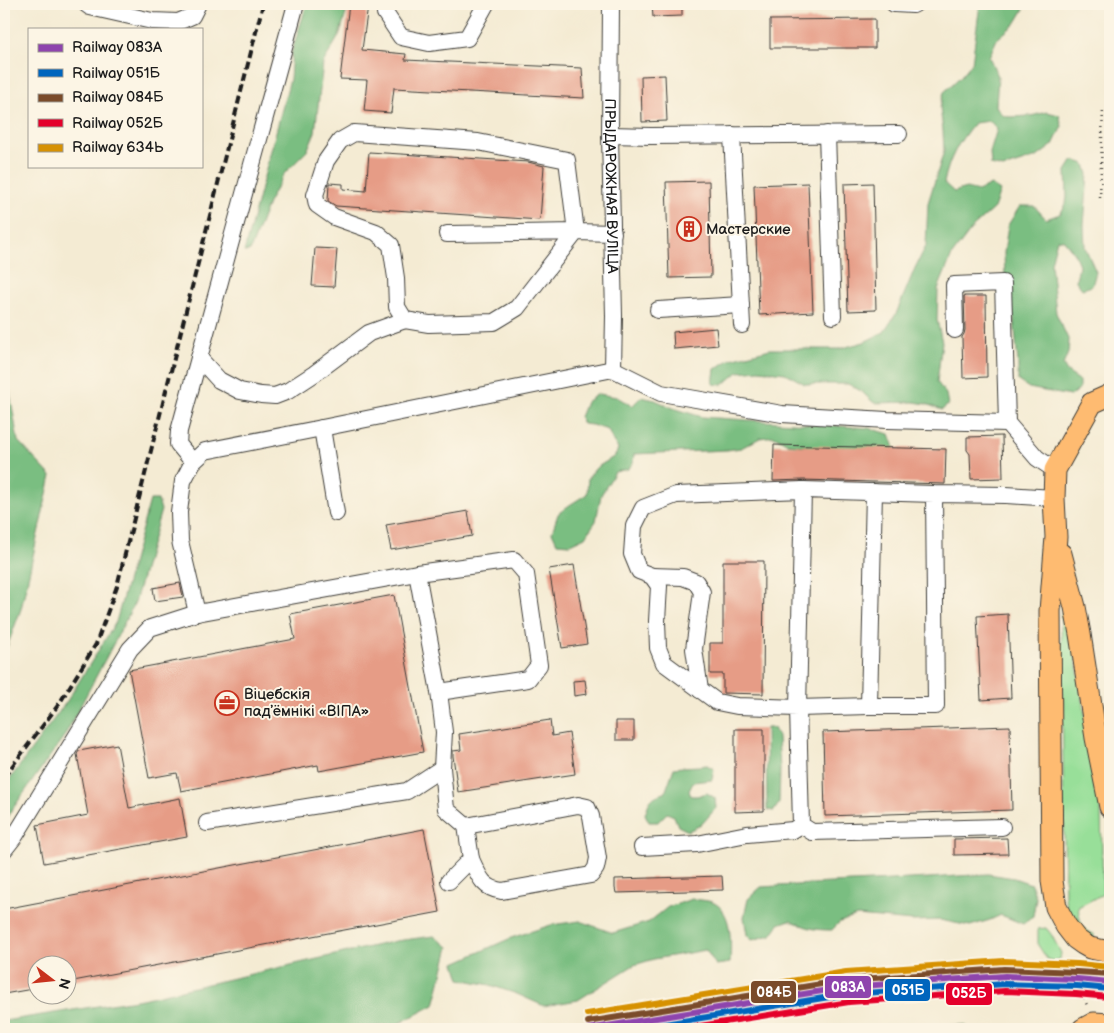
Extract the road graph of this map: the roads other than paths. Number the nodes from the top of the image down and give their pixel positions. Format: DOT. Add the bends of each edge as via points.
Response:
graph roads {
  1 [pos="86,4"];
  2 [pos="198,4"];
  3 [pos="296,4"];
  4 [pos="386,4"];
  5 [pos="486,4"];
  6 [pos="611,4"];
  7 [pos="894,4"];
  8 [pos="915,4"];
  9 [pos="827,134"];
  10 [pos="899,134"];
  11 [pos="610,135"];
  12 [pos="732,135"];
  13 [pos="576,232"];
  14 [pos="613,232"];
  15 [pos="447,234"];
  16 [pos="741,305"];
  17 [pos="658,310"];
  18 [pos="833,316"];
  19 [pos="404,320"];
  20 [pos="742,325"];
  21 [pos="955,330"];
  22 [pos="199,358"];
  23 [pos="613,368"];
  24 [pos="1110,394"];
  25 [pos="1007,423"];
  26 [pos="322,428"];
  27 [pos="192,462"];
  28 [pos="1055,470"];
  29 [pos="803,490"];
  30 [pos="874,492"];
  31 [pos="934,494"];
  32 [pos="1054,498"];
  33 [pos="336,513"];
  34 [pos="1056,536"];
  35 [pos="417,573"];
  36 [pos="652,576"];
  37 [pos="1075,607"];
  38 [pos="1050,610"];
  39 [pos="197,613"];
  40 [pos="700,690"];
  41 [pos="439,692"];
  42 [pos="869,706"];
  43 [pos="798,708"];
  44 [pos="442,768"];
  45 [pos="1110,807"];
  46 [pos="207,823"];
  47 [pos="801,825"];
  48 [pos="466,826"];
  49 [pos="1002,827"];
  50 [pos="642,846"];
  51 [pos="4,850"];
  52 [pos="471,859"];
  53 [pos="449,881"];
  54 [pos="1110,952"];
  1 -- 2 [label="street" via="152,21 178,22 192,16"];
  3 -- 22 [label="street"];
  4 -- 5 [label="street" via="385,13 400,38 429,43 467,38"];
  6 -- 11 [label="street, ПРЫДАРОЖНАЯ ВУЛІЦА"];
  7 -- 8 [label="street"];
  9 -- 10 [label="street"];
  9 -- 12 [label="street"];
  9 -- 18 [label="street"];
  11 -- 12 [label="street"];
  11 -- 14 [label="street, ПРЫДАРОЖНАЯ ВУЛІЦА"];
  12 -- 16 [label="street"];
  13 -- 14 [label="street"];
  13 -- 15 [label="street"];
  13 -- 19 [label="street" via="517,308 494,322 429,324"];
  13 -- 19 [label="street" via="567,160 478,142 354,133 340,141 326,161 315,195 317,205 334,217 376,232 391,245 397,307"];
  14 -- 23 [label="street, ПРЫДАРОЖНАЯ ВУЛІЦА"];
  16 -- 17 [label="street"];
  16 -- 20 [label="street"];
  19 -- 22 [label="street" via="369,334 314,374 275,396 240,391 219,380"];
  21 -- 25 [label="street" via="954,285 1003,284"];
  22 -- 27 [label="street" via="178,444"];
  23 -- 25 [label="street" via="661,393 782,414"];
  23 -- 26 [label="street"];
  24 -- 28 [label="main road" via="1092,403"];
  25 -- 28 [label="street" via="1037,458"];
  26 -- 27 [label="street" via="206,451"];
  26 -- 33 [label="street"];
  27 -- 39 [label="street" via="182,481 178,512 180,541"];
  28 -- 32 [label="main road"];
  29 -- 30 [label="street"];
  29 -- 36 [label="street" via="676,495 643,508 634,526 632,554 639,571"];
  29 -- 43 [label="street"];
  30 -- 31 [label="street"];
  30 -- 42 [label="street"];
  31 -- 32 [label="street"];
  31 -- 42 [label="street" via="936,706"];
  32 -- 34 [label="main road"];
  34 -- 37 [label="main road"];
  34 -- 38 [label="main road"];
  35 -- 39 [label="street"];
  35 -- 41 [label="street"];
  35 -- 41 [label="street" via="514,560 526,574 539,665 528,678"];
  36 -- 40 [label="street" via="659,586 656,622 658,648 664,663"];
  36 -- 40 [label="street" via="683,577 696,582 702,592 694,649"];
  37 -- 38 [label="main road" via="1058,602"];
  37 -- 45 [label="main road"];
  38 -- 54 [label="main road" via="1052,880 1056,907 1076,939 1090,948"];
  39 -- 51 [label="street" via="150,628 130,649"];
  40 -- 43 [label="street" via="717,702 737,706"];
  41 -- 44 [label="street" via="444,732"];
  42 -- 43 [label="street"];
  43 -- 47 [label="street"];
  44 -- 46 [label="street" via="407,791"];
  44 -- 48 [label="street" via="446,808"];
  47 -- 49 [label="street" via="812,832"];
  47 -- 50 [label="street" via="793,830 747,834 697,844"];
  48 -- 52 [label="street"];
  48 -- 52 [label="street" via="578,805 587,807 598,858 590,875 502,891 493,890 481,881"];
  52 -- 53 [label="street"];
}
